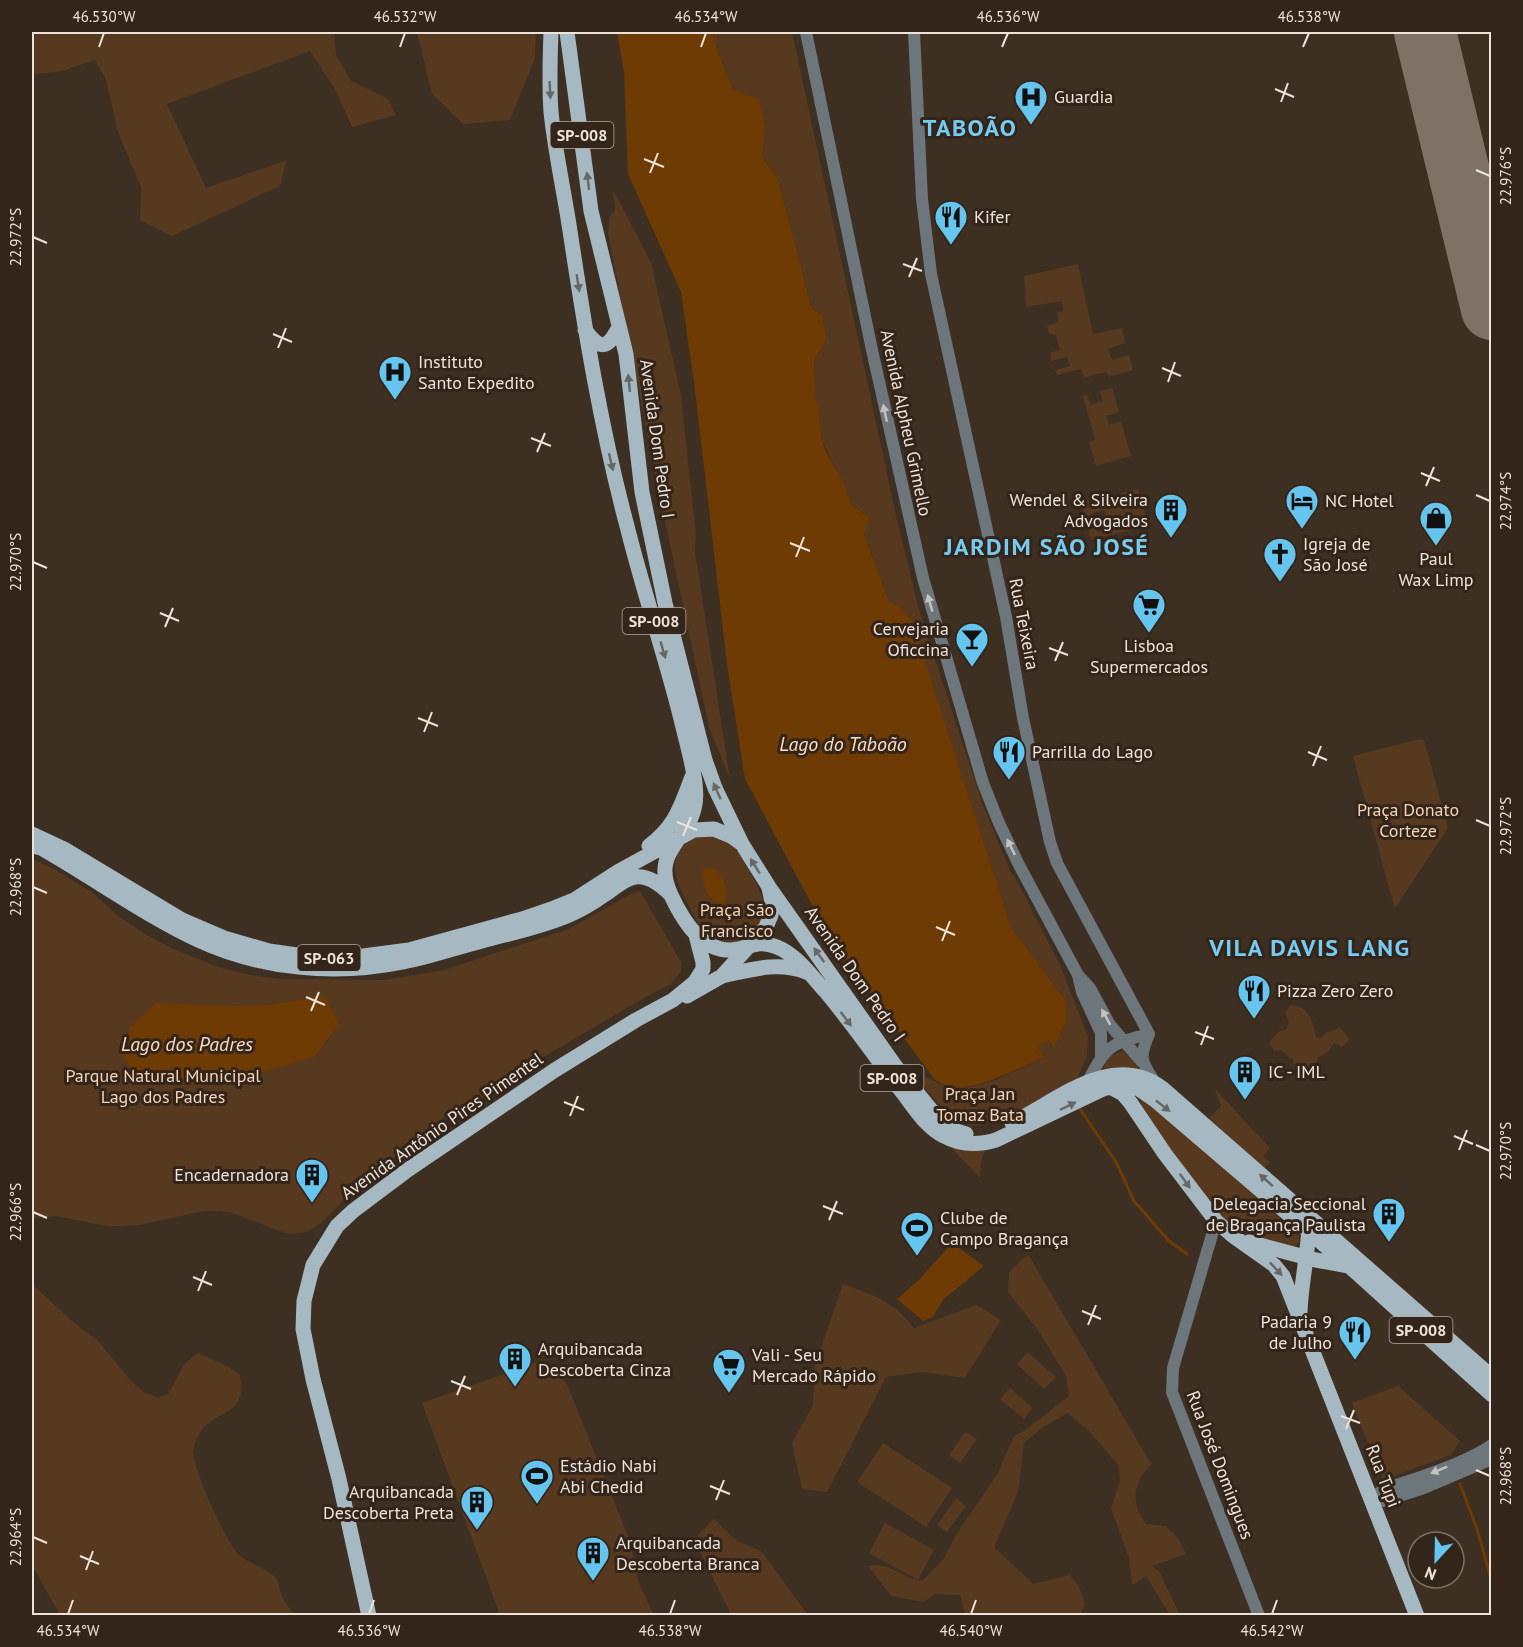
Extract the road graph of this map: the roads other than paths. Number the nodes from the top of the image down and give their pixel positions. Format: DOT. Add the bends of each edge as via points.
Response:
graph roads {
  1 [pos="551,32"];
  2 [pos="567,32"];
  3 [pos="806,32"];
  4 [pos="915,37"];
  5 [pos="619,327"];
  6 [pos="585,330"];
  7 [pos="693,774"];
  8 [pos="32,834"];
  9 [pos="682,836"];
  10 [pos="742,844"];
  11 [pos="32,846"];
  12 [pos="619,871"];
  13 [pos="769,887"];
  14 [pos="670,894"];
  15 [pos="696,935"];
  16 [pos="750,944"];
  17 [pos="809,974"];
  18 [pos="1078,975"];
  19 [pos="722,976"];
  20 [pos="673,1000"];
  21 [pos="1149,1034"];
  22 [pos="1123,1041"];
  23 [pos="1101,1056"];
  24 [pos="1142,1062"];
  25 [pos="1112,1081"];
  26 [pos="1087,1083"];
  27 [pos="1156,1084"];
  28 [pos="996,1135"];
  29 [pos="1216,1221"];
  30 [pos="1309,1226"];
  31 [pos="1233,1236"];
  32 [pos="1307,1258"];
  33 [pos="1349,1266"];
  34 [pos="1300,1318"];
  35 [pos="1491,1377"];
  36 [pos="1491,1395"];
  37 [pos="1491,1445"];
  38 [pos="1491,1459"];
  39 [pos="1371,1498"];
  40 [pos="369,1616"];
  41 [pos="1259,1616"];
  42 [pos="1417,1616"];
  1 -- 6 [label="main road, Avenida Dom Pedro I / SP-008, one-way" via="552,115"];
  5 -- 2 [label="main road, Avenida Dom Pedro I / SP-008, one-way" via="591,211"];
  18 -- 3 [label="street, Avenida Alpheu Grimello, one-way" via="1019,866 987,793 922,579"];
  4 -- 21 [label="street, Rua Teixeira" via="922,200 931,274 1050,842 1057,863"];
  5 -- 6 [label="main road" via="613,340 601,345"];
  10 -- 5 [label="main road, Avenida Dom Pedro I / SP-008, one-way" via="705,760 665,603 638,467 626,354"];
  6 -- 7 [label="main road, Avenida Dom Pedro I / SP-008, one-way" via="604,433"];
  7 -- 9 [label="main road, Avenida Dom Pedro I / SP-008" via="695,805"];
  7 -- 12 [label="main road" via="670,827"];
  8 -- 12 [label="main road, SP-063" via="192,924 247,946 311,957 386,954 522,920 574,900"];
  9 -- 10 [label="main road, Avenida Dom Pedro I / SP-063" via="714,829"];
  9 -- 12 [label="main road, SP-063"];
  9 -- 14 [label="main road, Avenida Dom Pedro I / SP-008" via="665,861"];
  13 -- 10 [label="main road, Avenida Dom Pedro I / SP-008, one-way"];
  11 -- 14 [label="main road, SP-063" via="200,941 259,961 328,970 403,962 534,927 569,915 626,879 646,878"];
  13 -- 16 [label="main road, Avenida Dom Pedro I" via="771,915"];
  28 -- 13 [label="main road, Avenida Dom Pedro I / SP-008, one-way" via="965,1134 941,1122 863,1021"];
  14 -- 15 [label="main road, Avenida Dom Pedro I / SP-008"];
  15 -- 16 [label="main road, Avenida Dom Pedro I / SP-008" via="719,949 732,950"];
  15 -- 20 [label="main road, Avenida Antônio Pires Pimentel" via="703,969 695,982"];
  16 -- 17 [label="main road, Avenida Dom Pedro I / SP-008" via="781,948"];
  16 -- 19 [label="main road, Avenida Antônio Pires Pimentel"];
  17 -- 19 [label="main road" via="766,967"];
  17 -- 28 [label="main road, Avenida Dom Pedro I / SP-008, one-way" via="927,1125 954,1141 985,1143"];
  22 -- 18 [label="street, Avenida Alpheu Grimello, one-way"];
  18 -- 23 [label="street, Avenida Alpheu Grimello" via="1101,1033"];
  19 -- 20 [label="main road, Avenida Antônio Pires Pimentel" via="693,994"];
  20 -- 40 [label="main road, Avenida Antônio Pires Pimentel" via="555,1070 409,1169 337,1226 313,1265 304,1301 303,1329"];
  21 -- 22 [label="street"];
  21 -- 24 [label="street"];
  22 -- 23 [label="street"];
  22 -- 24 [label="street, Avenida Alpheu Grimello"];
  23 -- 26 [label="street"];
  24 -- 27 [label="street, Avenida Alpheu Grimello"];
  25 -- 26 [label="main road, SP-008"];
  25 -- 27 [label="main road, SP-008" via="1139,1077"];
  28 -- 25 [label="main road, SP-008, one-way"];
  25 -- 29 [label="main road, Rua Tupi, one-way"];
  25 -- 30 [label="main road, SP-008, one-way" via="1139,1089 1155,1100"];
  26 -- 28 [label="main road, SP-008"];
  30 -- 27 [label="main road, SP-008, one-way"];
  29 -- 31 [label="main road, Rua Tupi"];
  29 -- 41 [label="street, Rua José Domingues" via="1173,1368 1172,1392"];
  30 -- 32 [label="main road, Rua Tupi"];
  30 -- 33 [label="main road, SP-008"];
  30 -- 35 [label="main road, SP-008"];
  31 -- 32 [label="main road"];
  31 -- 34 [label="main road, Rua Tupi, one-way" via="1280,1270"];
  32 -- 33 [label="main road"];
  32 -- 34 [label="main road, Rua Tupi"];
  33 -- 36 [label="main road, SP-008"];
  34 -- 39 [label="main road, Rua Tupi"];
  37 -- 39 [label="street, one-way"];
  38 -- 39 [label="street" via="1384,1501"];
  39 -- 42 [label="main road, Rua Tupi"];
}
